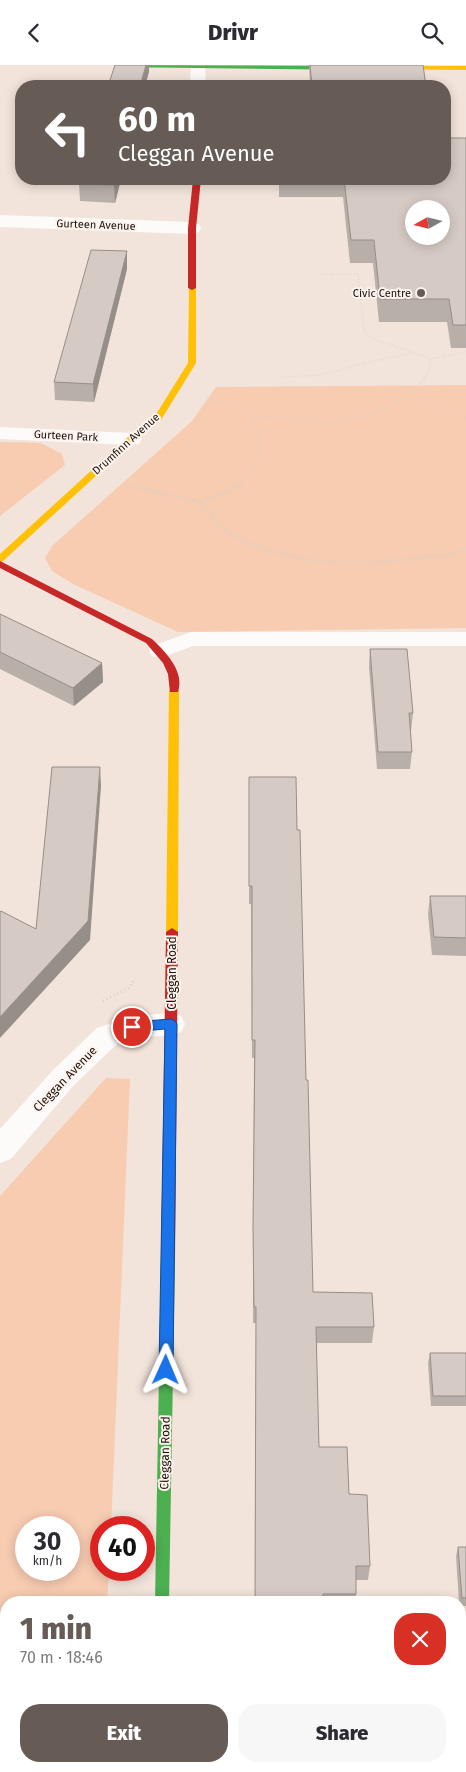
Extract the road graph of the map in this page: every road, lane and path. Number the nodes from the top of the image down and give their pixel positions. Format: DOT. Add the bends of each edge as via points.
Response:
graph roads {
  1 [pos="117,65"];
  2 [pos="198,67"];
  3 [pos="466,68"];
  4 [pos="198,80"];
  5 [pos="196,185"];
  6 [pos="0,221"];
  7 [pos="192,228"];
  8 [pos="321,274"];
  9 [pos="466,351"];
  10 [pos="414,353"];
  11 [pos="432,359"];
  12 [pos="283,377"];
  13 [pos="177,387"];
  14 [pos="410,394"];
  15 [pos="252,416"];
  16 [pos="466,418"];
  17 [pos="0,433"];
  18 [pos="131,439"];
  19 [pos="95,473"];
  20 [pos="200,503"];
  21 [pos="466,549"];
  22 [pos="0,559"];
  23 [pos="0,564"];
  24 [pos="466,639"];
  25 [pos="160,651"];
  26 [pos="134,979"];
  27 [pos="98,1006"];
  28 [pos="171,1024"];
  29 [pos="0,1150"];
  30 [pos="162,1596"];
  1 -- 2 [label="street"];
  2 -- 3 [label="street"];
  2 -- 4 [label="street"];
  5 -- 7 [label="street, Drumfinn Avenue"];
  6 -- 7 [label="street, Gurteen Avenue"];
  7 -- 13 [label="street, Drumfinn Avenue" via="192,363"];
  8 -- 10 [label="path" via="358,274 364,330 371,338"];
  9 -- 11 [label="path"];
  10 -- 11 [label="path"];
  10 -- 12 [label="path" via="321,375"];
  11 -- 14 [label="path" via="426,379"];
  13 -- 15 [label="path" via="231,405"];
  13 -- 18 [label="street, Drumfinn Avenue" via="158,418"];
  14 -- 15 [label="path" via="382,411 361,418"];
  14 -- 16 [label="path"];
  15 -- 20 [label="path" via="258,433 259,457 249,476 223,495"];
  17 -- 18 [label="street, Gurteen Park"];
  18 -- 19 [label="street, Drumfinn Avenue"];
  19 -- 20 [label="path" via="128,486"];
  19 -- 22 [label="street, Drumfinn Avenue"];
  20 -- 21 [label="path" via="219,525 239,539 268,551 304,559 373,563 435,557"];
  23 -- 25 [label="street, Cleggan Road" via="149,641"];
  24 -- 25 [label="lane" via="191,639"];
  25 -- 28 [label="street, Cleggan Road" via="169,660 174,679"];
  26 -- 27 [label="path" via="130,987"];
  28 -- 29 [label="street, Cleggan Avenue" via="132,1027 107,1036 64,1077"];
  28 -- 30 [label="street, Cleggan Road"];
}
